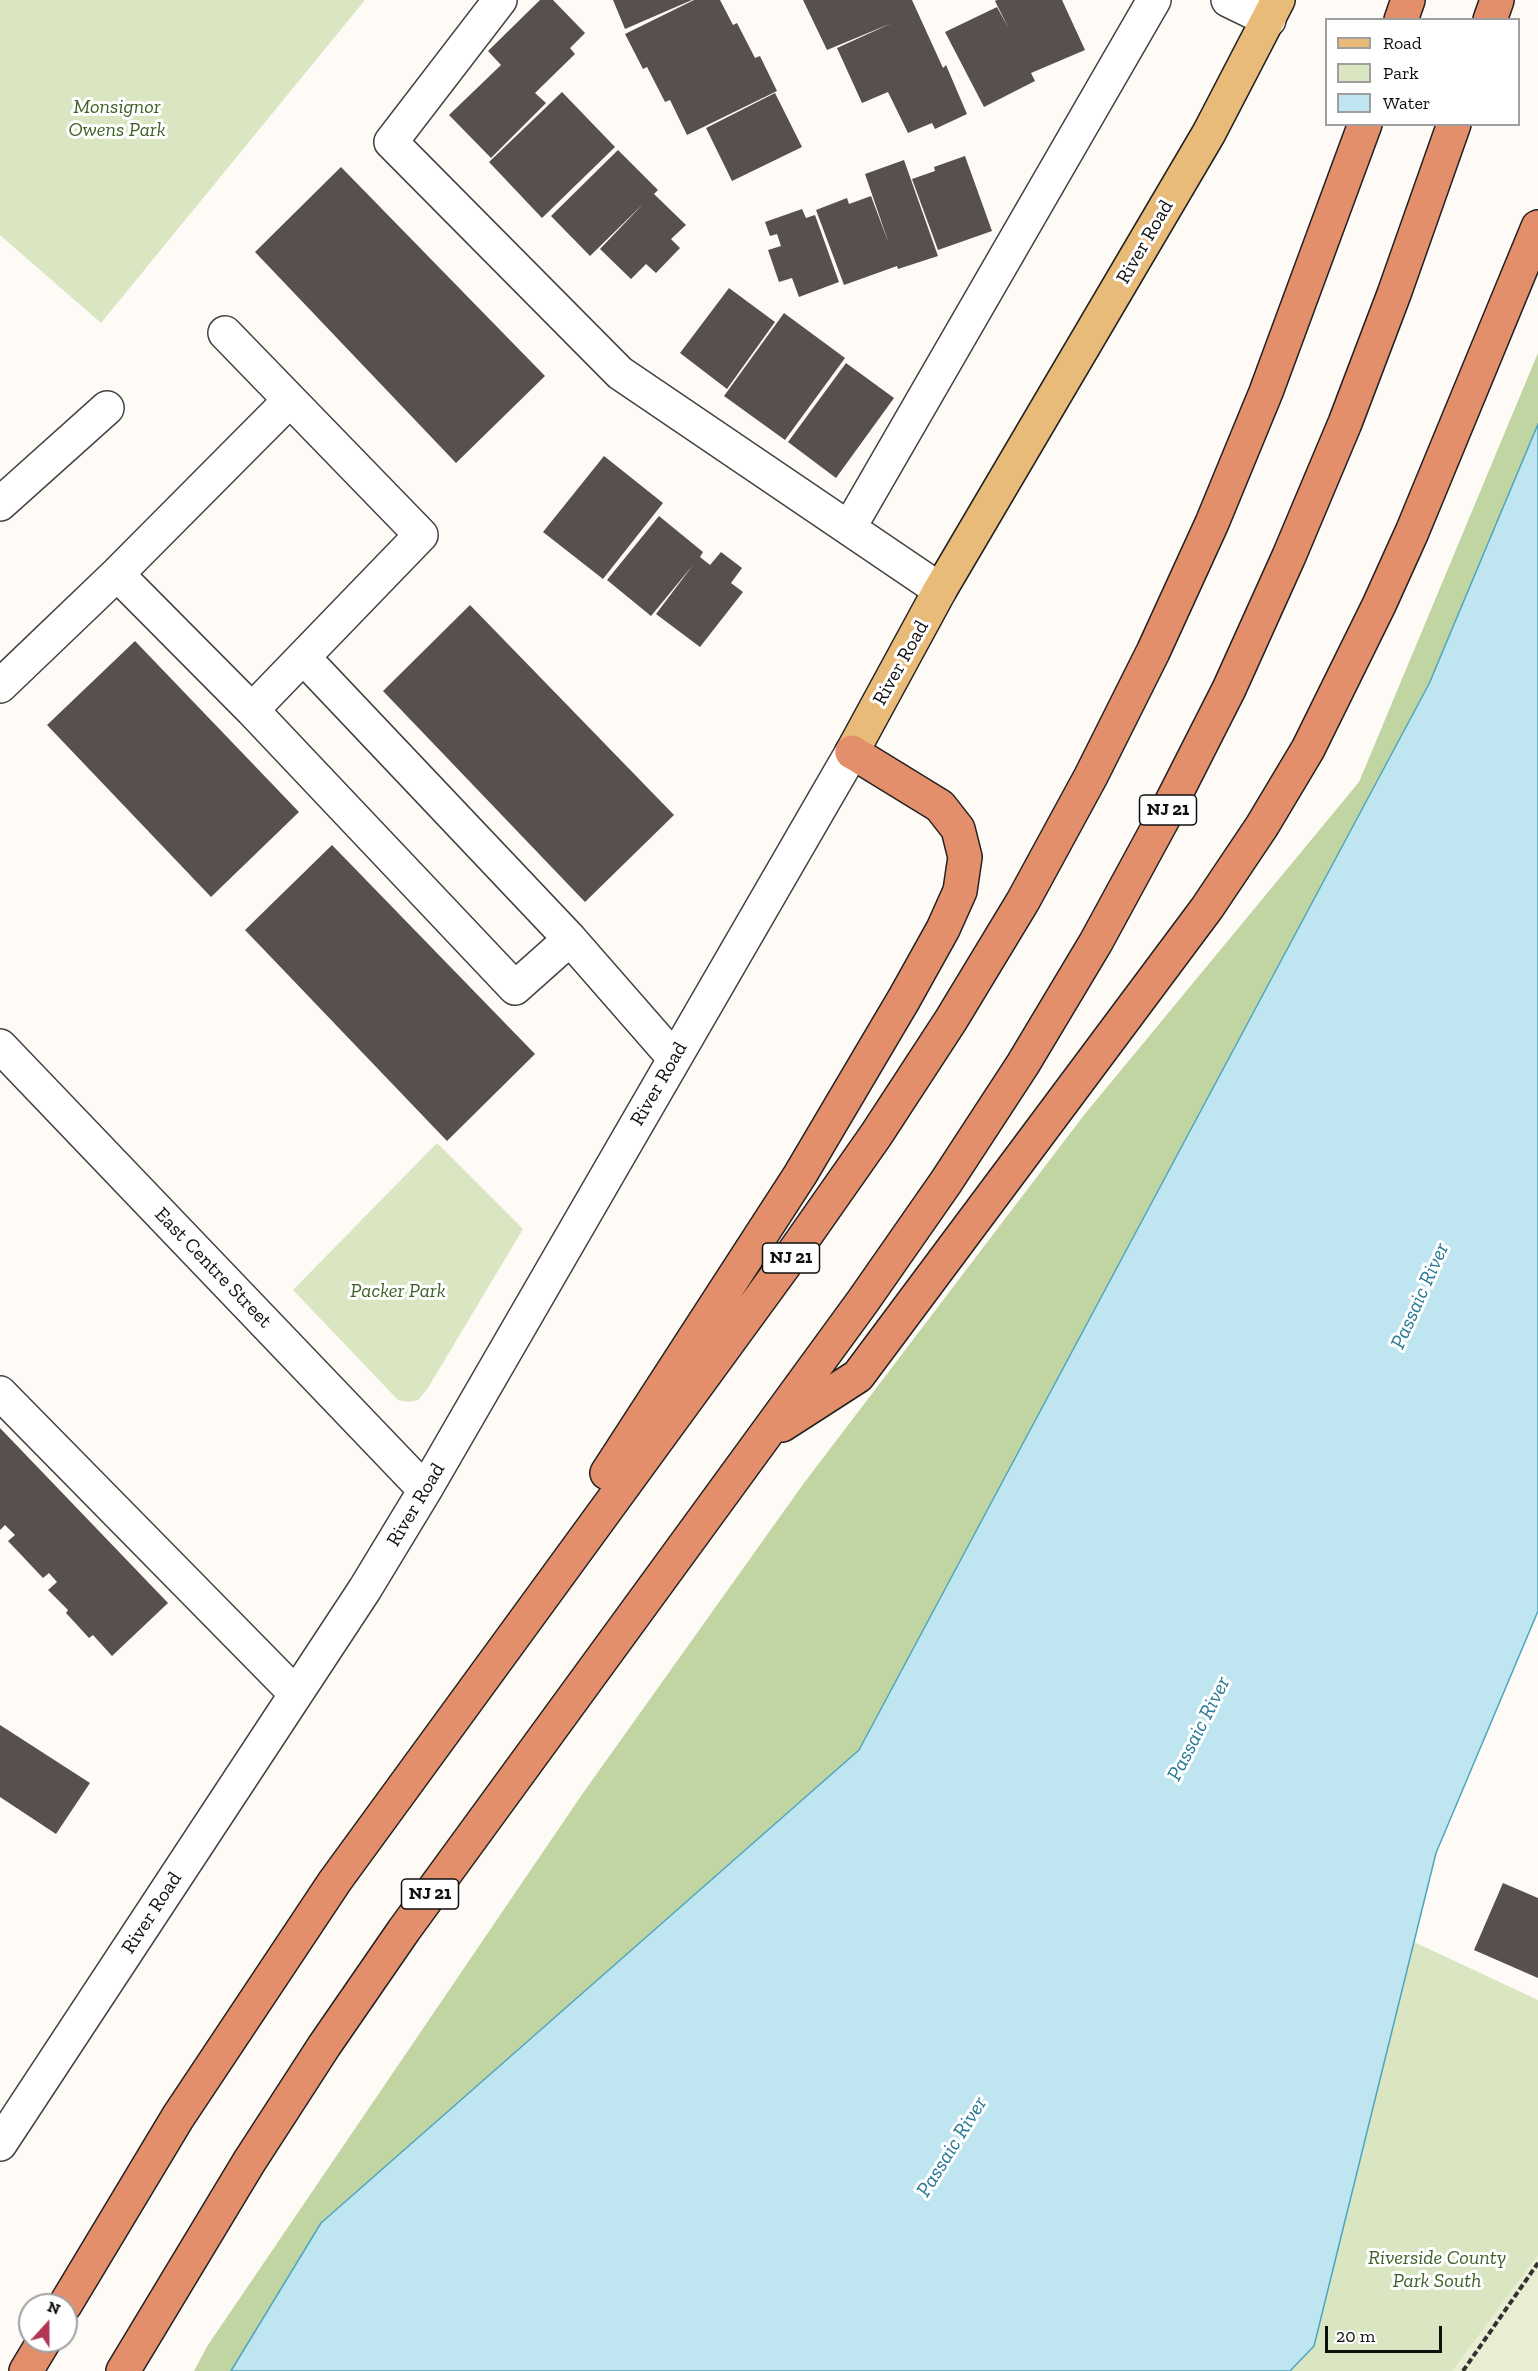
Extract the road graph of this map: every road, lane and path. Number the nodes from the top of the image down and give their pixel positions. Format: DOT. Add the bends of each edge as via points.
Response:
graph roads {
  1 [pos="500,0"];
  2 [pos="1154,0"];
  3 [pos="1228,0"];
  4 [pos="1408,0"];
  5 [pos="1497,0"];
  6 [pos="1274,10"];
  7 [pos="1402,18"];
  8 [pos="1491,18"];
  9 [pos="1364,126"];
  10 [pos="1453,126"];
  11 [pos="1538,227"];
  12 [pos="225,333"];
  13 [pos="290,400"];
  14 [pos="106,408"];
  15 [pos="0,504"];
  16 [pos="849,528"];
  17 [pos="117,574"];
  18 [pos="940,590"];
  19 [pos="303,657"];
  20 [pos="0,686"];
  21 [pos="252,710"];
  22 [pos="852,752"];
  23 [pos="570,939"];
  24 [pos="0,1046"];
  25 [pos="674,1058"];
  26 [pos="0,1393"];
  27 [pos="765,1435"];
  28 [pos="426,1490"];
  29 [pos="296,1694"];
  30 [pos="419,1765"];
  31 [pos="0,2144"];
  32 [pos="1538,2263"];
  33 [pos="71,2293"];
  34 [pos="37,2353"];
  35 [pos="26,2371"];
  36 [pos="123,2371"];
  37 [pos="1463,2371"];
  1 -- 16 [label="street" via="391,142 620,373"];
  2 -- 16 [label="street"];
  3 -- 6 [label="street"];
  4 -- 7 [label="highway"];
  5 -- 8 [label="highway"];
  6 -- 18 [label="main road, River Road" via="1209,133"];
  9 -- 30 [label="highway, NJ 21" via="1266,392 1212,523 1153,652 1023,901 876,1135"];
  10 -- 27 [label="highway, NJ 21" via="1349,412 1289,556 1229,689 1165,815 1023,1064 876,1283"];
  11 -- 27 [label="highway" via="1379,605 1308,749 1262,826 1207,908 858,1377"];
  12 -- 13 [label="street"];
  13 -- 17 [label="street"];
  13 -- 19 [label="street" via="421,536"];
  14 -- 15 [label="street"];
  16 -- 18 [label="street"];
  17 -- 20 [label="street"];
  17 -- 21 [label="street"];
  18 -- 22 [label="main road, River Road"];
  19 -- 21 [label="street"];
  19 -- 23 [label="street"];
  21 -- 23 [label="street" via="515,988"];
  22 -- 25 [label="street, River Road"];
  22 -- 30 [label="highway" via="940,806 958,830 965,857 960,891 904,999 800,1175"];
  23 -- 25 [label="street"];
  24 -- 28 [label="street, East Centre Street"];
  25 -- 28 [label="street, River Road"];
  26 -- 29 [label="street"];
  27 -- 36 [label="highway, NJ 21" via="397,1939 249,2162"];
  28 -- 29 [label="street, River Road"];
  29 -- 31 [label="street, River Road"];
  30 -- 33 [label="highway, NJ 21" via="254,2000"];
  32 -- 37 [label="path"];
  34 -- 35 [label="highway"];
}
